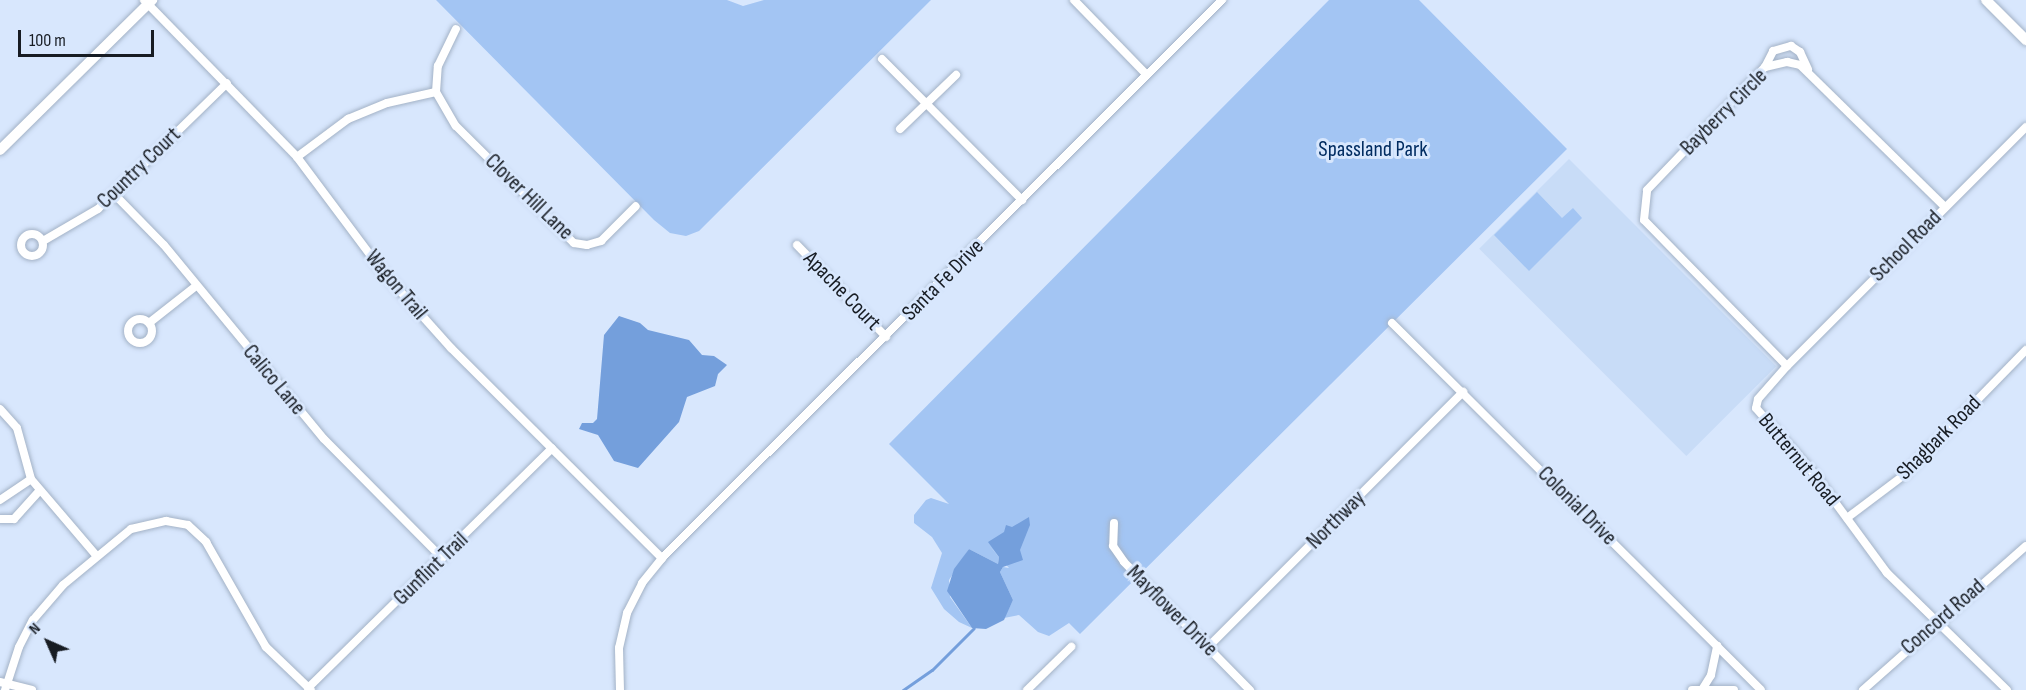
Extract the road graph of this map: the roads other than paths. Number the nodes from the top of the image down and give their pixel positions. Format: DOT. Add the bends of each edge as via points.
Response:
graph roads {
  1 [pos="1074,0"];
  2 [pos="1222,0"];
  3 [pos="1986,0"];
  4 [pos="148,1"];
  5 [pos="456,29"];
  6 [pos="2026,40"];
  7 [pos="882,58"];
  8 [pos="1765,67"];
  9 [pos="1809,72"];
  10 [pos="1146,74"];
  11 [pos="956,75"];
  12 [pos="227,83"];
  13 [pos="436,92"];
  14 [pos="926,103"];
  15 [pos="2026,128"];
  16 [pos="900,129"];
  17 [pos="0,150"];
  18 [pos="297,157"];
  19 [pos="114,194"];
  20 [pos="1022,200"];
  21 [pos="636,206"];
  22 [pos="1945,207"];
  23 [pos="43,242"];
  24 [pos="797,245"];
  25 [pos="196,286"];
  26 [pos="149,323"];
  27 [pos="1392,323"];
  28 [pos="886,337"];
  29 [pos="2026,350"];
  30 [pos="1787,366"];
  31 [pos="1463,392"];
  32 [pos="0,409"];
  33 [pos="552,448"];
  34 [pos="31,479"];
  35 [pos="39,491"];
  36 [pos="0,500"];
  37 [pos="1846,518"];
  38 [pos="0,519"];
  39 [pos="1114,523"];
  40 [pos="2026,546"];
  41 [pos="96,555"];
  42 [pos="442,558"];
  43 [pos="662,558"];
  44 [pos="1938,620"];
  45 [pos="1717,646"];
  46 [pos="1071,647"];
  47 [pos="1208,647"];
  48 [pos="4,685"];
  49 [pos="1703,688"];
  50 [pos="310,689"];
  51 [pos="32,690"];
  52 [pos="620,690"];
  53 [pos="1027,690"];
  54 [pos="1250,690"];
  55 [pos="1692,690"];
  56 [pos="1734,690"];
  57 [pos="1761,690"];
  58 [pos="1863,690"];
  59 [pos="2007,690"];
  1 -- 10 [label="street"];
  2 -- 10 [label="street, Santa Fe Drive"];
  3 -- 6 [label="street"];
  4 -- 12 [label="street, Wagon Trail"];
  4 -- 17 [label="street"];
  5 -- 13 [label="street" via="438,66"];
  7 -- 14 [label="street"];
  8 -- 9 [label="street, Bayberry Circle" via="1787,62"];
  8 -- 9 [label="street" via="1773,51 1791,46 1804,56"];
  8 -- 30 [label="street, Bayberry Circle" via="1647,190 1644,220 1652,233"];
  9 -- 22 [label="street, Bayberry Circle"];
  10 -- 20 [label="street, Santa Fe Drive"];
  11 -- 14 [label="street"];
  12 -- 18 [label="street, Wagon Trail"];
  12 -- 19 [label="street, Country Court"];
  13 -- 18 [label="street" via="387,103 348,119"];
  13 -- 21 [label="street, Clover Hill Lane" via="456,126 574,243 601,241"];
  14 -- 16 [label="street"];
  14 -- 20 [label="street"];
  15 -- 22 [label="street, School Road"];
  18 -- 33 [label="street, Wagon Trail" via="383,272"];
  19 -- 23 [label="street, Country Court" via="80,222"];
  19 -- 25 [label="street, Calico Lane" via="164,245"];
  20 -- 28 [label="street, Santa Fe Drive"];
  22 -- 30 [label="street, School Road"];
  24 -- 28 [label="street, Apache Court"];
  25 -- 26 [label="street"];
  25 -- 42 [label="street, Calico Lane" via="324,439"];
  27 -- 31 [label="street, Colonial Drive"];
  28 -- 43 [label="street, Santa Fe Drive"];
  29 -- 37 [label="street, Shagbark Road" via="1904,475"];
  30 -- 37 [label="street, Butternut Road" via="1758,399 1756,408 1815,475"];
  31 -- 45 [label="street, Colonial Drive"];
  31 -- 47 [label="street, Northway"];
  32 -- 34 [label="street" via="17,428"];
  33 -- 42 [label="street, Gunflint Trail"];
  33 -- 43 [label="street, Wagon Trail"];
  34 -- 35 [label="street"];
  34 -- 36 [label="street"];
  35 -- 38 [label="street" via="14,519"];
  35 -- 41 [label="street"];
  37 -- 44 [label="street, Butternut Road" via="1887,573"];
  39 -- 47 [label="street, Mayflower Drive" via="1113,546 1119,556"];
  40 -- 44 [label="street, Concord Road"];
  41 -- 48 [label="street" via="33,620"];
  41 -- 50 [label="street" via="131,529 165,521 188,525 222,565 266,647"];
  42 -- 50 [label="street, Gunflint Trail"];
  43 -- 52 [label="street, Santa Fe Drive" via="642,583 627,614 619,648"];
  44 -- 58 [label="street, Concord Road"];
  44 -- 59 [label="street, Butternut Road"];
  45 -- 49 [label="street" via="1711,675"];
  45 -- 57 [label="street, Colonial Drive"];
  46 -- 53 [label="street"];
  47 -- 54 [label="street, Mayflower Drive"];
  48 -- 51 [label="street"];
  49 -- 55 [label="street"];
  49 -- 56 [label="street"];
}
